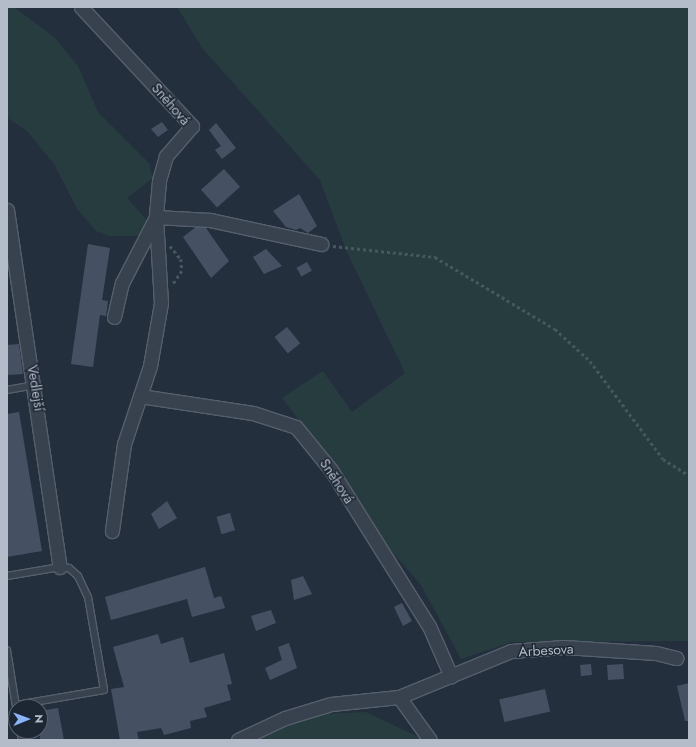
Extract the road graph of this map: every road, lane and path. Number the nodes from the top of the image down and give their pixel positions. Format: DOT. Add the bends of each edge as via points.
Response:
graph roads {
  1 [pos="81,7"];
  2 [pos="7,210"];
  3 [pos="156,217"];
  4 [pos="321,244"];
  5 [pos="114,317"];
  6 [pos="36,385"];
  7 [pos="7,390"];
  8 [pos="140,396"];
  9 [pos="689,475"];
  10 [pos="112,531"];
  11 [pos="60,567"];
  12 [pos="7,576"];
  13 [pos="7,650"];
  14 [pos="676,658"];
  15 [pos="451,676"];
  16 [pos="399,697"];
  17 [pos="15,699"];
  18 [pos="48,700"];
  19 [pos="238,740"];
  20 [pos="430,740"];
  1 -- 3 [label="street, Sněhová" via="192,126 166,156 159,181"];
  2 -- 6 [label="street, Vedlejší"];
  3 -- 4 [label="street" via="210,220"];
  3 -- 5 [label="street, Sněhová" via="122,283"];
  3 -- 8 [label="street, Sněhová" via="161,303"];
  4 -- 9 [label="path" via="435,257 494,290 555,329 590,361 663,459"];
  6 -- 7 [label="lane"];
  6 -- 11 [label="street, Vedlejší"];
  8 -- 10 [label="street, Sněhová" via="124,444"];
  8 -- 15 [label="street, Sněhová" via="253,414 296,427 331,470 429,626"];
  11 -- 12 [label="lane"];
  11 -- 18 [label="lane" via="69,568 78,576 88,597 104,690"];
  13 -- 17 [label="lane"];
  14 -- 15 [label="street, Arbesova" via="656,653 564,647 511,651"];
  15 -- 16 [label="street, Arbesova"];
  16 -- 19 [label="street, Arbesova" via="331,704 285,718"];
  16 -- 20 [label="street"];
}
